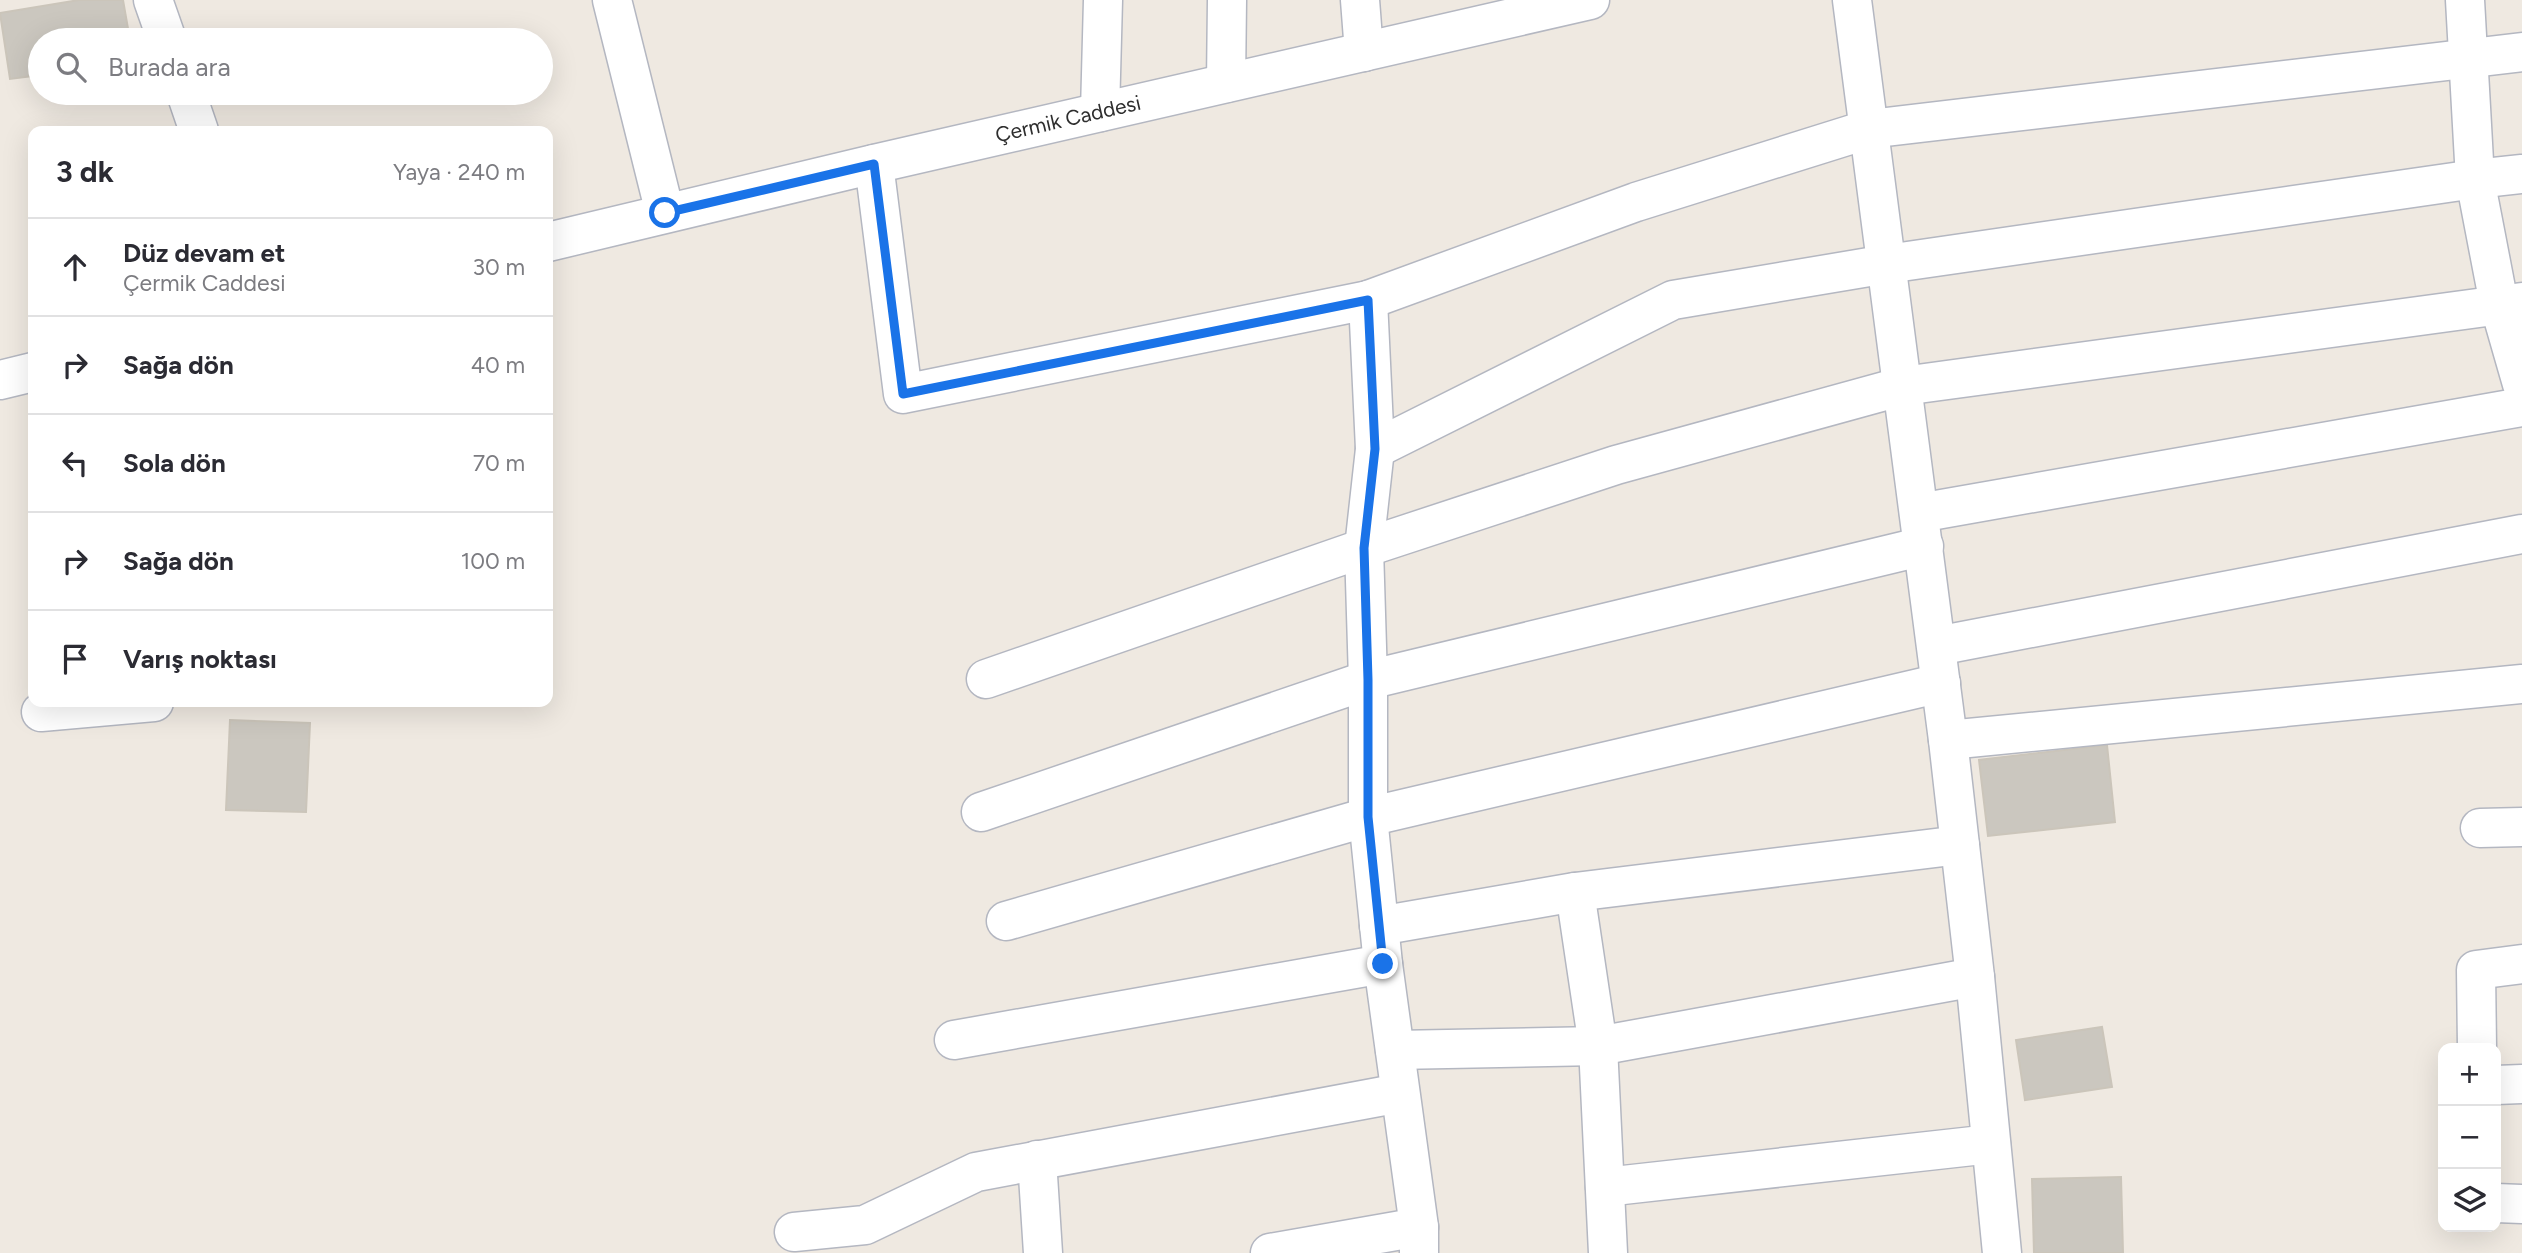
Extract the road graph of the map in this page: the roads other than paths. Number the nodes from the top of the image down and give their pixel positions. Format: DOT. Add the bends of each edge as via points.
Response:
graph roads {
  1 [pos="153,0"];
  2 [pos="612,0"];
  3 [pos="1103,0"];
  4 [pos="1227,0"];
  5 [pos="1360,0"];
  6 [pos="1590,0"];
  7 [pos="1852,0"];
  8 [pos="2465,0"];
  9 [pos="1522,8"];
  10 [pos="163,28"];
  11 [pos="1364,52"];
  12 [pos="2522,52"];
  13 [pos="2467,57"];
  14 [pos="1226,83"];
  15 [pos="190,105"];
  16 [pos="1100,112"];
  17 [pos="197,126"];
  18 [pos="1869,129"];
  19 [pos="874,164"];
  20 [pos="2522,174"];
  21 [pos="2475,179"];
  22 [pos="665,213"];
  23 [pos="553,241"];
  24 [pos="1887,264"];
  25 [pos="1368,300"];
  26 [pos="2510,303"];
  27 [pos="28,373"];
  28 [pos="0,380"];
  29 [pos="2522,384"];
  30 [pos="1903,386"];
  31 [pos="2522,407"];
  32 [pos="1375,449"];
  33 [pos="1922,530"];
  34 [pos="2522,534"];
  35 [pos="1364,548"];
  36 [pos="1937,646"];
  37 [pos="986,679"];
  38 [pos="1368,680"];
  39 [pos="2522,682"];
  40 [pos="1941,683"];
  41 [pos="98,707"];
  42 [pos="41,712"];
  43 [pos="1948,740"];
  44 [pos="981,812"];
  45 [pos="1368,817"];
  46 [pos="2480,828"];
  47 [pos="2522,828"];
  48 [pos="1960,845"];
  49 [pos="1575,892"];
  50 [pos="1006,921"];
  51 [pos="1379,926"];
  52 [pos="1383,964"];
  53 [pos="2522,964"];
  54 [pos="1975,977"];
  55 [pos="954,1040"];
  56 [pos="2477,1043"];
  57 [pos="1598,1046"];
  58 [pos="1395,1049"];
  59 [pos="2522,1084"];
  60 [pos="2501,1085"];
  61 [pos="1400,1093"];
  62 [pos="1991,1144"];
  63 [pos="1037,1160"];
  64 [pos="1605,1187"];
  65 [pos="2501,1203"];
  66 [pos="2522,1204"];
  67 [pos="794,1232"];
  68 [pos="1419,1240"];
  69 [pos="1043,1253"];
  70 [pos="1270,1253"];
  71 [pos="1608,1253"];
  72 [pos="2002,1253"];
  1 -- 10 [label="street"];
  2 -- 22 [label="street"];
  3 -- 16 [label="street"];
  4 -- 14 [label="street"];
  5 -- 11 [label="street"];
  6 -- 9 [label="street, Çermik Caddesi"];
  7 -- 18 [label="street"];
  8 -- 13 [label="street"];
  9 -- 11 [label="street, Çermik Caddesi"];
  11 -- 14 [label="street, Çermik Caddesi"];
  12 -- 13 [label="street"];
  13 -- 18 [label="street"];
  13 -- 21 [label="street"];
  14 -- 16 [label="street, Çermik Caddesi"];
  15 -- 17 [label="street"];
  16 -- 19 [label="street, Çermik Caddesi"];
  18 -- 24 [label="street"];
  18 -- 25 [label="street" via="1636,202"];
  19 -- 22 [label="street, Çermik Caddesi"];
  19 -- 25 [label="street" via="903,394"];
  20 -- 21 [label="street"];
  21 -- 24 [label="street"];
  21 -- 26 [label="street"];
  22 -- 23 [label="street, Çermik Caddesi"];
  24 -- 30 [label="street"];
  24 -- 32 [label="street" via="1673,300"];
  25 -- 32 [label="street"];
  26 -- 29 [label="street"];
  26 -- 30 [label="street"];
  27 -- 28 [label="street"];
  30 -- 33 [label="street"];
  30 -- 35 [label="street" via="1616,464"];
  31 -- 33 [label="street"];
  32 -- 35 [label="street"];
  33 -- 36 [label="street"];
  33 -- 38 [label="street"];
  34 -- 36 [label="street"];
  35 -- 37 [label="street"];
  35 -- 38 [label="street"];
  36 -- 40 [label="street"];
  38 -- 44 [label="street"];
  38 -- 45 [label="street"];
  39 -- 43 [label="street"];
  40 -- 43 [label="street"];
  40 -- 45 [label="street"];
  41 -- 42 [label="street"];
  43 -- 48 [label="street"];
  45 -- 50 [label="street"];
  45 -- 51 [label="street"];
  46 -- 47 [label="street"];
  48 -- 49 [label="street"];
  48 -- 54 [label="street"];
  49 -- 51 [label="street"];
  49 -- 57 [label="street"];
  51 -- 52 [label="street"];
  52 -- 55 [label="street"];
  52 -- 58 [label="street"];
  53 -- 56 [label="street" via="2476,970"];
  54 -- 57 [label="street"];
  54 -- 62 [label="street"];
  57 -- 58 [label="street"];
  57 -- 64 [label="street"];
  58 -- 61 [label="street"];
  59 -- 60 [label="street"];
  61 -- 63 [label="street"];
  61 -- 68 [label="street"];
  62 -- 64 [label="street"];
  62 -- 72 [label="street"];
  63 -- 67 [label="street" via="976,1172 865,1225"];
  63 -- 69 [label="street"];
  64 -- 71 [label="street"];
  65 -- 66 [label="street"];
  68 -- 70 [label="street"];
}
